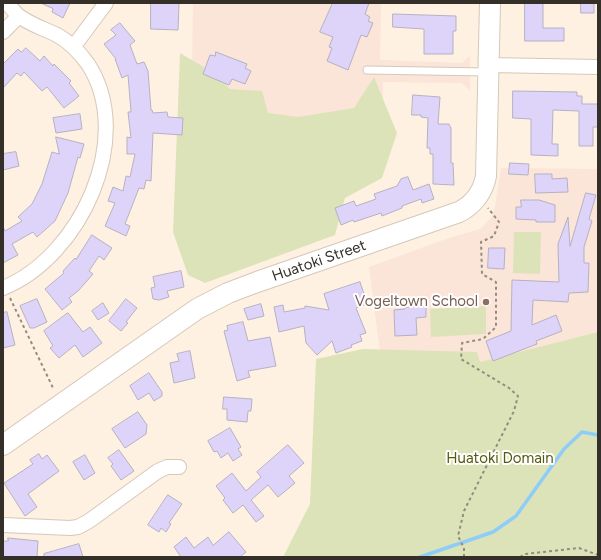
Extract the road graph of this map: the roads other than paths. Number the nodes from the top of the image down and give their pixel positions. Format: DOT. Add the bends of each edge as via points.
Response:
graph roads {
  1 [pos="7,3"];
  2 [pos="106,3"];
  3 [pos="490,3"];
  4 [pos="19,16"];
  5 [pos="3,32"];
  6 [pos="74,46"];
  7 [pos="598,67"];
  8 [pos="489,69"];
  9 [pos="367,70"];
  10 [pos="4,288"];
  11 [pos="3,445"];
  12 [pos="179,467"];
  13 [pos="3,525"];
  1 -- 4 [label="street"];
  2 -- 6 [label="street"];
  3 -- 8 [label="main road, Huatoki Street"];
  4 -- 5 [label="street"];
  4 -- 6 [label="street"];
  6 -- 10 [label="street" via="98,83 104,104 106,125 98,174 90,198 62,244 24,278"];
  7 -- 8 [label="street"];
  8 -- 9 [label="lane"];
  8 -- 11 [label="main road, Huatoki Street" via="486,176 483,189 471,204 459,212 257,282 214,300 197,309"];
  12 -- 13 [label="street" via="167,467 158,471 78,527"];
}
